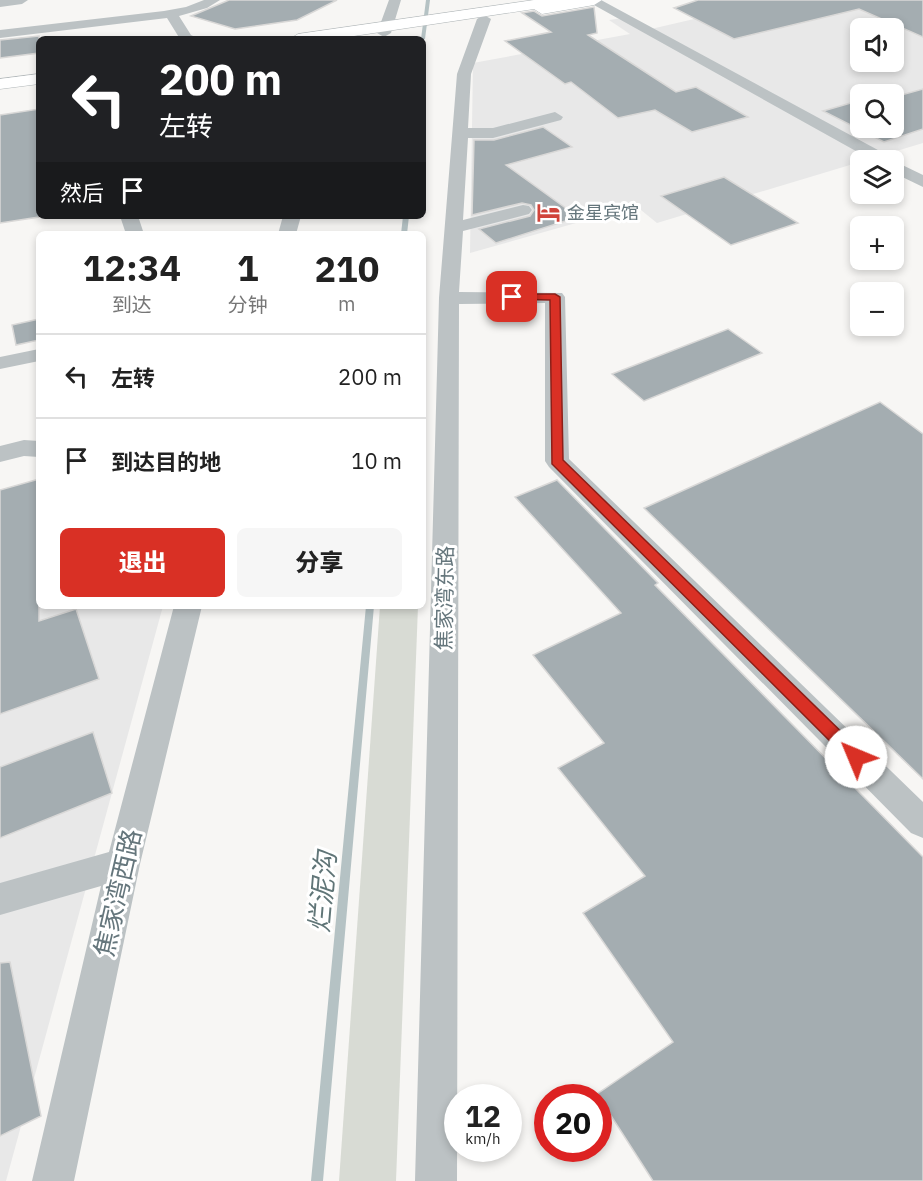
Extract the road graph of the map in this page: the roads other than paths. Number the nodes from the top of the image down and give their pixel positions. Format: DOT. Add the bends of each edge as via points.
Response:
graph roads {
  1 [pos="202,0"];
  2 [pos="214,0"];
  3 [pos="395,0"];
  4 [pos="563,0"];
  5 [pos="592,0"];
  6 [pos="109,4"];
  7 [pos="172,14"];
  8 [pos="484,19"];
  9 [pos="447,22"];
  10 [pos="393,29"];
  11 [pos="0,34"];
  12 [pos="186,36"];
  13 [pos="326,36"];
  14 [pos="357,36"];
  15 [pos="36,73"];
  16 [pos="0,78"];
  17 [pos="36,79"];
  18 [pos="0,84"];
  19 [pos="555,117"];
  20 [pos="460,133"];
  21 [pos="865,150"];
  22 [pos="904,172"];
  23 [pos="923,182"];
  24 [pos="523,210"];
  25 [pos="454,227"];
  26 [pos="449,298"];
  27 [pos="36,356"];
  28 [pos="0,363"];
  29 [pos="36,449"];
  30 [pos="0,454"];
  31 [pos="187,609"];
  32 [pos="923,823"];
  33 [pos="123,864"];
  34 [pos="0,898"];
  35 [pos="53,1181"];
  36 [pos="436,1181"];
  1 -- 7 [label="street"];
  2 -- 7 [label="street" via="200,8"];
  3 -- 10 [label="street"];
  4 -- 9 [label="main road"];
  5 -- 8 [label="main road"];
  5 -- 21 [label="street"];
  6 -- 7 [label="street" via="132,13"];
  7 -- 11 [label="street"];
  7 -- 12 [label="street"];
  8 -- 9 [label="main road"];
  8 -- 20 [label="street, 焦家湾东路" via="464,74"];
  9 -- 10 [label="main road"];
  10 -- 13 [label="main road"];
  10 -- 14 [label="main road"];
  15 -- 16 [label="main road"];
  17 -- 18 [label="main road"];
  19 -- 20 [label="street" via="493,133"];
  20 -- 25 [label="street, 焦家湾东路"];
  22 -- 23 [label="street"];
  24 -- 25 [label="street"];
  25 -- 26 [label="street, 焦家湾东路"];
  26 -- 32 [label="street" via="555,297 557,461"];
  26 -- 36 [label="street, 焦家湾东路"];
  27 -- 28 [label="street"];
  29 -- 30 [label="street"];
  31 -- 33 [label="street, 焦家湾西路"];
  33 -- 34 [label="street"];
  33 -- 35 [label="street, 焦家湾西路"];
}
